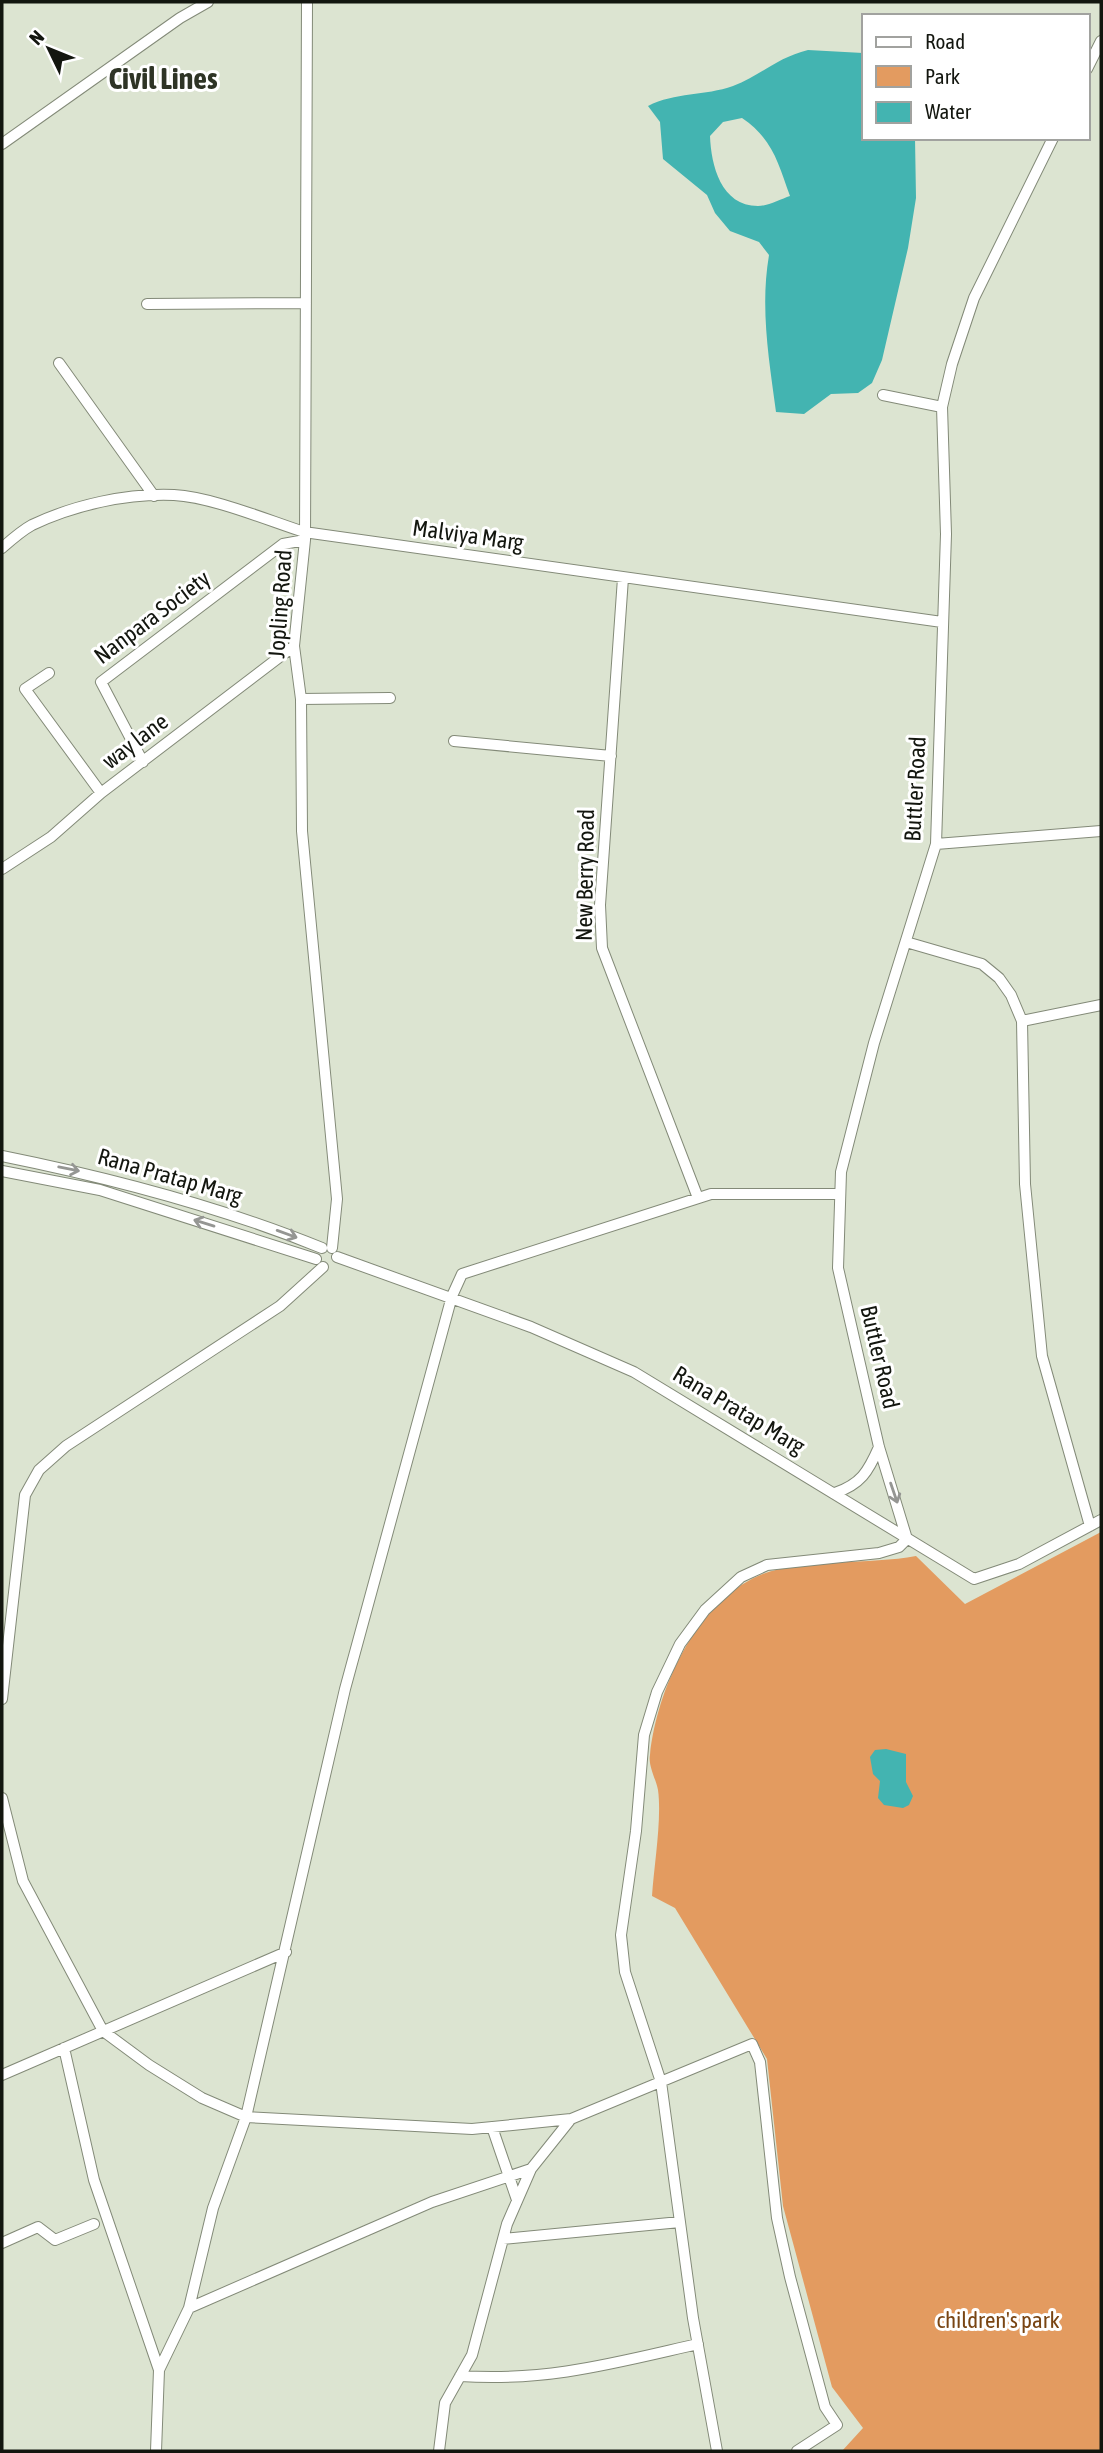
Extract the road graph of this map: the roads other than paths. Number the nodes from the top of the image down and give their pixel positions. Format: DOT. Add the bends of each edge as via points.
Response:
graph roads {
  1 [pos="208,2"];
  2 [pos="307,2"];
  3 [pos="1101,41"];
  4 [pos="1089,65"];
  5 [pos="1052,140"];
  6 [pos="2,144"];
  7 [pos="306,303"];
  8 [pos="146,304"];
  9 [pos="59,363"];
  10 [pos="883,395"];
  11 [pos="942,407"];
  12 [pos="154,496"];
  13 [pos="305,536"];
  14 [pos="2,548"];
  15 [pos="623,578"];
  16 [pos="942,622"];
  17 [pos="294,646"];
  18 [pos="49,673"];
  19 [pos="390,698"];
  20 [pos="301,699"];
  21 [pos="454,741"];
  22 [pos="611,756"];
  23 [pos="144,762"];
  24 [pos="101,793"];
  25 [pos="1101,831"];
  26 [pos="936,844"];
  27 [pos="2,869"];
  28 [pos="906,942"];
  29 [pos="1101,1005"];
  30 [pos="1022,1021"];
  31 [pos="2,1156"];
  32 [pos="2,1171"];
  33 [pos="840,1194"];
  34 [pos="698,1198"];
  35 [pos="330,1251"];
  36 [pos="319,1263"];
  37 [pos="452,1296"];
  38 [pos="878,1447"];
  39 [pos="835,1493"];
  40 [pos="1101,1520"];
  41 [pos="1090,1526"];
  42 [pos="907,1539"];
  43 [pos="2,1699"];
  44 [pos="2,1798"];
  45 [pos="286,1952"];
  46 [pos="103,2031"];
  47 [pos="64,2048"];
  48 [pos="2,2075"];
  49 [pos="661,2082"];
  50 [pos="246,2117"];
  51 [pos="571,2119"];
  52 [pos="492,2127"];
  53 [pos="531,2169"];
  54 [pos="511,2176"];
  55 [pos="517,2200"];
  56 [pos="680,2222"];
  57 [pos="94,2224"];
  58 [pos="503,2239"];
  59 [pos="2,2244"];
  60 [pos="189,2308"];
  61 [pos="698,2344"];
  62 [pos="159,2370"];
  63 [pos="460,2376"];
  64 [pos="156,2451"];
  65 [pos="439,2451"];
  66 [pos="716,2451"];
  67 [pos="797,2451"];
  1 -- 6 [label="street"];
  2 -- 7 [label="street, Jopling Road"];
  3 -- 4 [label="street"];
  5 -- 11 [label="street, Buttler Road" via="974,298"];
  7 -- 8 [label="street"];
  7 -- 13 [label="street, Jopling Road"];
  9 -- 12 [label="street"];
  10 -- 11 [label="street"];
  11 -- 16 [label="street, Buttler Road" via="946,534"];
  12 -- 13 [label="street, Malviya Marg" via="176,495 233,509"];
  12 -- 14 [label="street, Malviya Marg" via="75,509 31,526"];
  13 -- 15 [label="street, Malviya Marg"];
  13 -- 17 [label="street, Jopling Road"];
  13 -- 23 [label="street, Nanpara Society" via="283,544 101,682"];
  15 -- 16 [label="street, Malviya Marg"];
  15 -- 22 [label="street, New Berry Road"];
  16 -- 26 [label="street, Buttler Road"];
  17 -- 20 [label="street, Jopling Road"];
  17 -- 23 [label="street, way lane"];
  18 -- 24 [label="street" via="25,690"];
  19 -- 20 [label="street"];
  20 -- 35 [label="street, Jopling Road" via="302,831 337,1199"];
  21 -- 22 [label="street"];
  22 -- 34 [label="street, New Berry Road" via="600,905 603,948"];
  23 -- 24 [label="street, way lane"];
  24 -- 27 [label="street, way lane" via="51,836"];
  25 -- 26 [label="street"];
  26 -- 28 [label="street, Buttler Road"];
  28 -- 30 [label="street" via="982,964 1011,995"];
  28 -- 33 [label="street, Buttler Road" via="868,1067 841,1172"];
  29 -- 30 [label="street"];
  30 -- 41 [label="street" via="1026,1184 1042,1356"];
  31 -- 35 [label="street, Rana Pratap Marg, one-way" via="104,1176 284,1232"];
  36 -- 32 [label="street, Rana Pratap Marg, one-way" via="100,1190"];
  33 -- 34 [label="street" via="711,1194"];
  33 -- 38 [label="street, Buttler Road" via="838,1268"];
  34 -- 37 [label="street" via="461,1274"];
  35 -- 36 [label="street"];
  35 -- 36 [label="street" via="332,1266"];
  35 -- 37 [label="street, Rana Pratap Marg"];
  36 -- 43 [label="street" via="279,1306 66,1446 39,1470 26,1495"];
  37 -- 39 [label="street, Rana Pratap Marg" via="634,1372"];
  37 -- 45 [label="street" via="345,1689"];
  38 -- 39 [label="street" via="867,1474 855,1486"];
  38 -- 42 [label="street, Buttler Road, one-way"];
  39 -- 42 [label="street, Rana Pratap Marg"];
  40 -- 41 [label="street, Rana Pratap Marg"];
  41 -- 42 [label="street, Rana Pratap Marg" via="1019,1564 974,1579"];
  42 -- 49 [label="street" via="899,1547 879,1553 767,1565 741,1577 705,1610 680,1644 657,1692 643,1735 636,1831 621,1935 625,1972"];
  44 -- 46 [label="street" via="23,1881"];
  45 -- 46 [label="street"];
  45 -- 50 [label="street"];
  46 -- 47 [label="street"];
  46 -- 50 [label="street" via="202,2098"];
  47 -- 48 [label="street"];
  47 -- 62 [label="street" via="94,2180"];
  49 -- 51 [label="street"];
  49 -- 56 [label="street"];
  49 -- 67 [label="street" via="752,2044 760,2062 777,2218 789,2277 825,2407 837,2425"];
  50 -- 52 [label="street"];
  50 -- 60 [label="street" via="213,2208"];
  51 -- 52 [label="street"];
  51 -- 53 [label="street"];
  52 -- 54 [label="street"];
  53 -- 54 [label="street"];
  53 -- 55 [label="street"];
  54 -- 55 [label="street"];
  54 -- 60 [label="street" via="432,2202"];
  55 -- 58 [label="street"];
  56 -- 58 [label="street"];
  56 -- 61 [label="street"];
  57 -- 59 [label="street" via="55,2239 37,2227"];
  58 -- 63 [label="street" via="472,2355"];
  60 -- 62 [label="street"];
  61 -- 63 [label="street" via="554,2376"];
  61 -- 66 [label="street"];
  62 -- 64 [label="street"];
  63 -- 65 [label="street" via="445,2403"];
}
